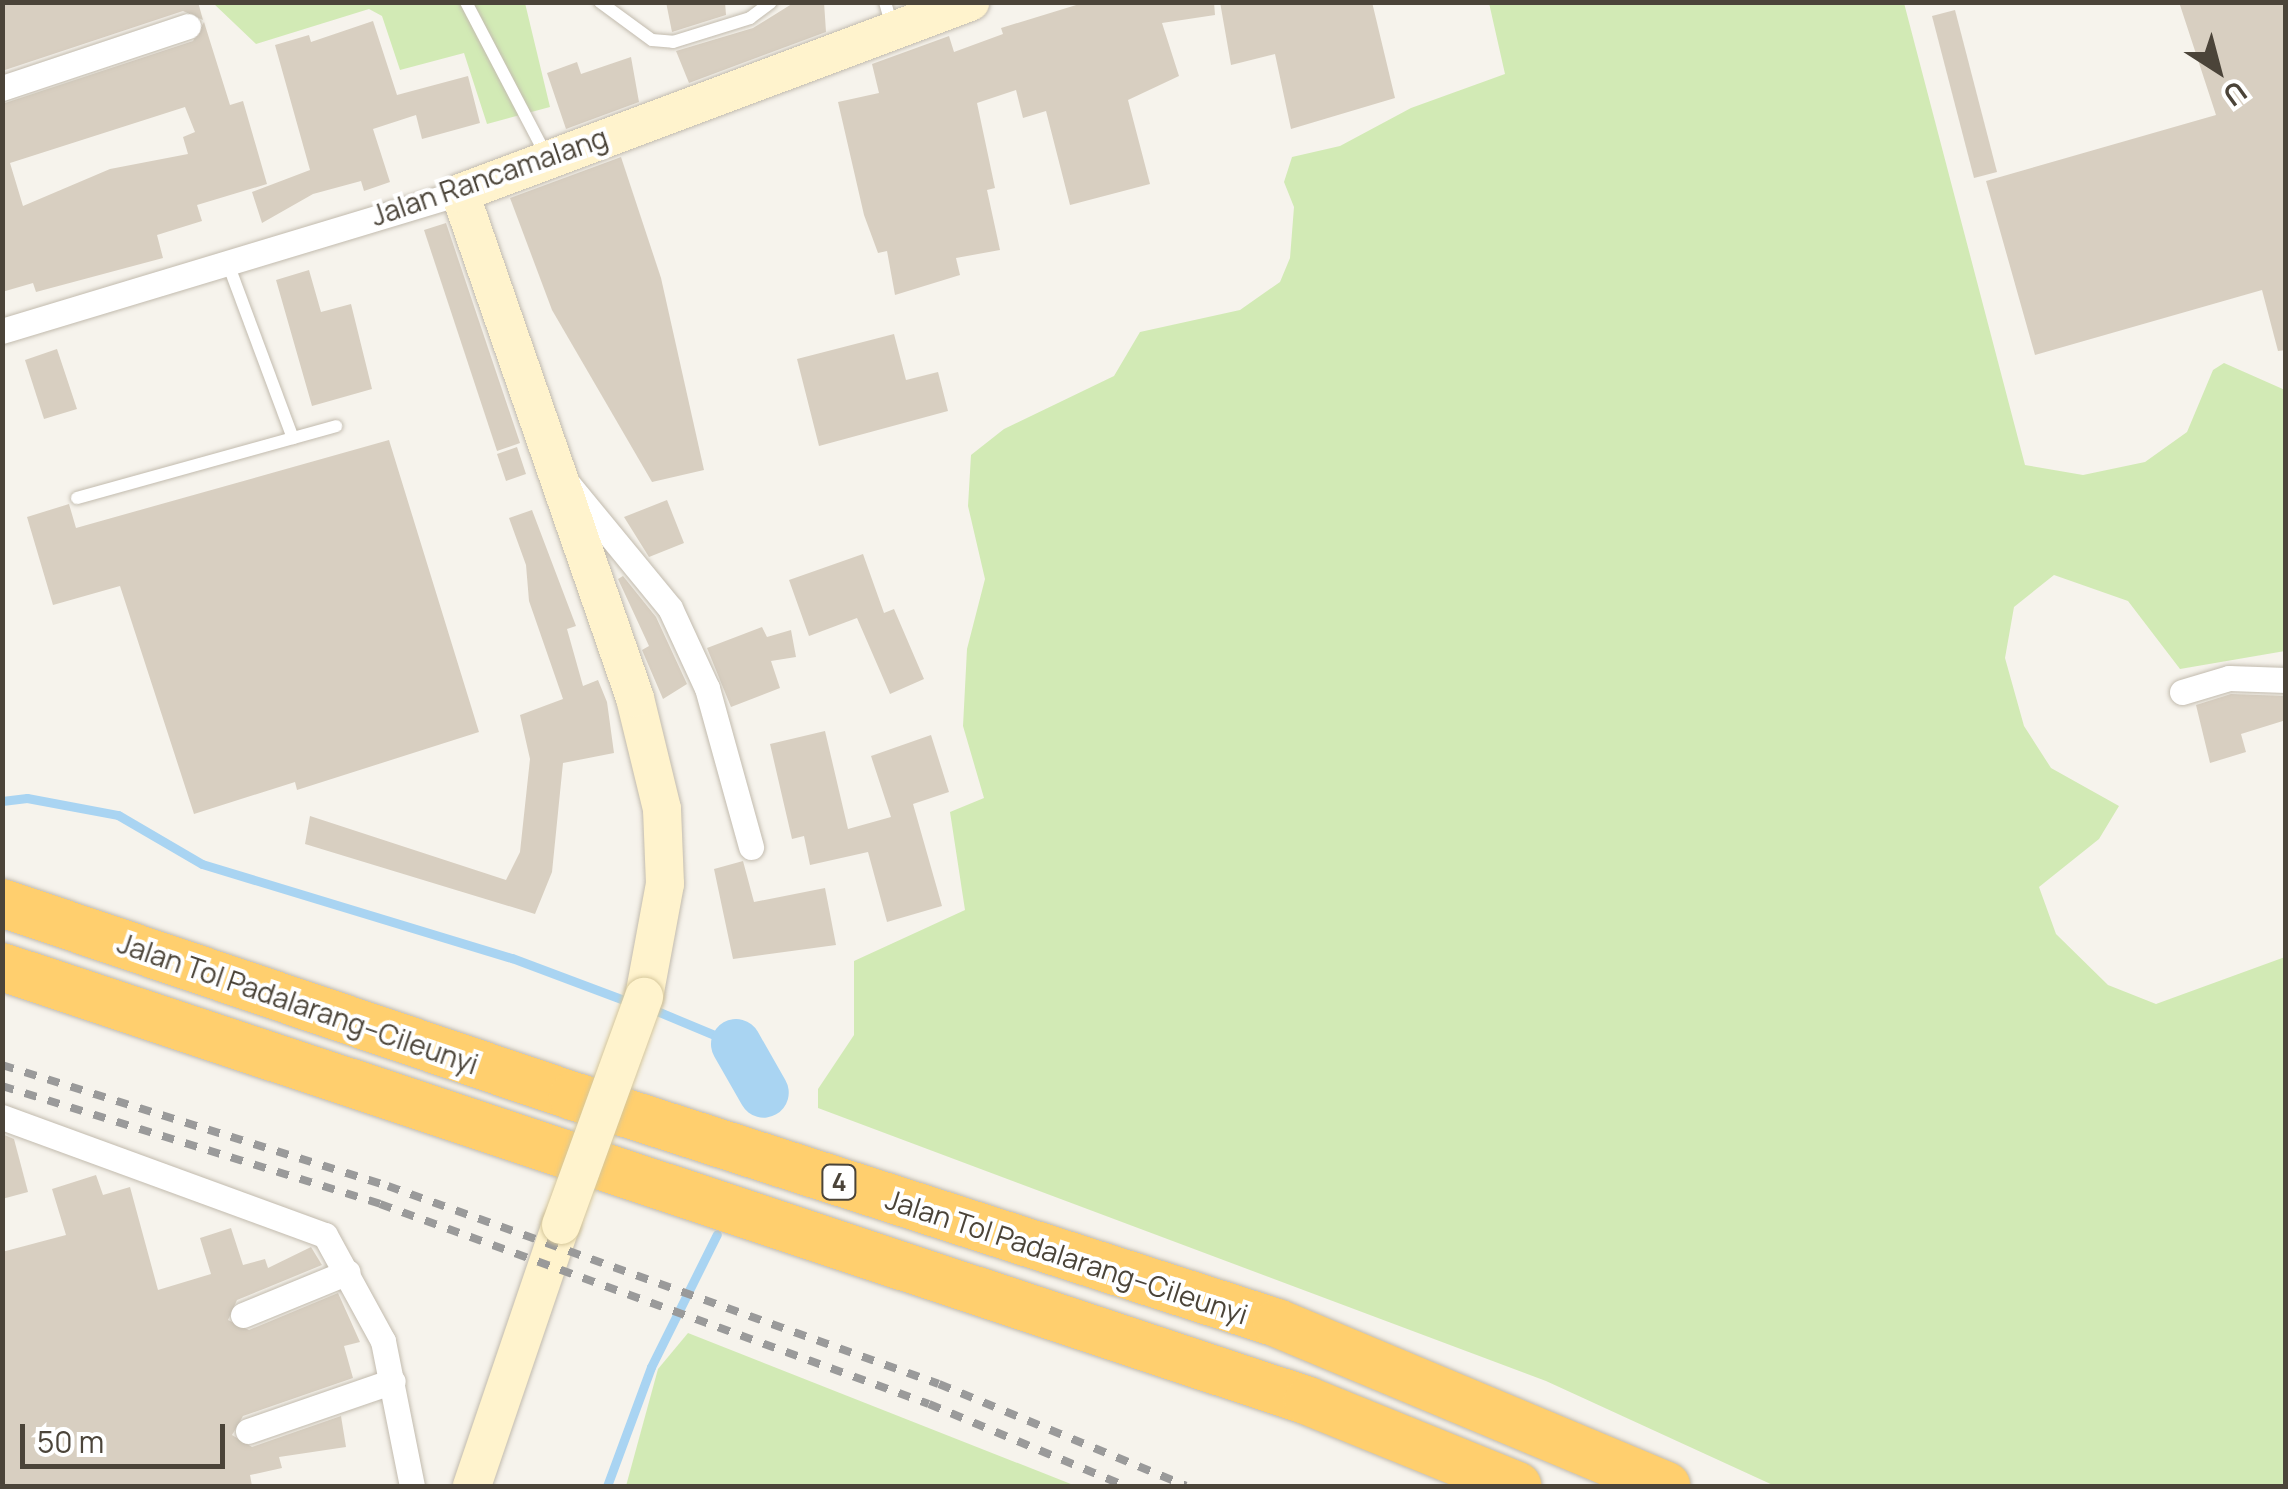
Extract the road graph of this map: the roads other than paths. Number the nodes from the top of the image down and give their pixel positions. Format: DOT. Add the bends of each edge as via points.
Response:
graph roads {
  1 [pos="466,2"];
  2 [pos="600,2"];
  3 [pos="772,2"];
  4 [pos="970,2"];
  5 [pos="889,16"];
  6 [pos="188,26"];
  7 [pos="2,88"];
  8 [pos="548,160"];
  9 [pos="460,193"];
  10 [pos="227,261"];
  11 [pos="2,331"];
  12 [pos="336,426"];
  13 [pos="294,438"];
  14 [pos="560,474"];
  15 [pos="77,498"];
  16 [pos="2286,680"];
  17 [pos="2182,692"];
  18 [pos="751,847"];
  19 [pos="2,903"];
  20 [pos="2,967"];
  21 [pos="2,1117"];
  22 [pos="348,1272"];
  23 [pos="243,1315"];
  24 [pos="393,1381"];
  25 [pos="248,1431"];
  26 [pos="412,1486"];
  27 [pos="472,1486"];
  28 [pos="1517,1486"];
  29 [pos="1666,1486"];
  1 -- 8 [label="lane"];
  2 -- 3 [label="lane" via="652,40 673,42 750,18"];
  4 -- 5 [label="street, Jalan Rancamalang"];
  5 -- 8 [label="street, Jalan Rancamalang"];
  6 -- 7 [label="street"];
  8 -- 9 [label="street, Jalan Rancamalang"];
  9 -- 10 [label="street, Jalan Rancamalang"];
  9 -- 14 [label="street"];
  10 -- 11 [label="street, Jalan Rancamalang"];
  10 -- 13 [label="lane"];
  12 -- 13 [label="lane"];
  13 -- 15 [label="lane"];
  14 -- 18 [label="street" via="670,608 707,688"];
  14 -- 27 [label="street, bridge" via="635,698 662,809 665,884 644,997"];
  16 -- 17 [label="street" via="2229,678"];
  19 -- 29 [label="highway, Jalan Tol Padalarang–Cileunyi / 4" via="1277,1324"];
  20 -- 28 [label="highway, Jalan Tol Padalarang–Cileunyi / 4" via="1308,1401"];
  21 -- 22 [label="street" via="325,1235"];
  22 -- 23 [label="street"];
  22 -- 24 [label="street" via="383,1340"];
  24 -- 25 [label="street"];
  24 -- 26 [label="street"];
}
